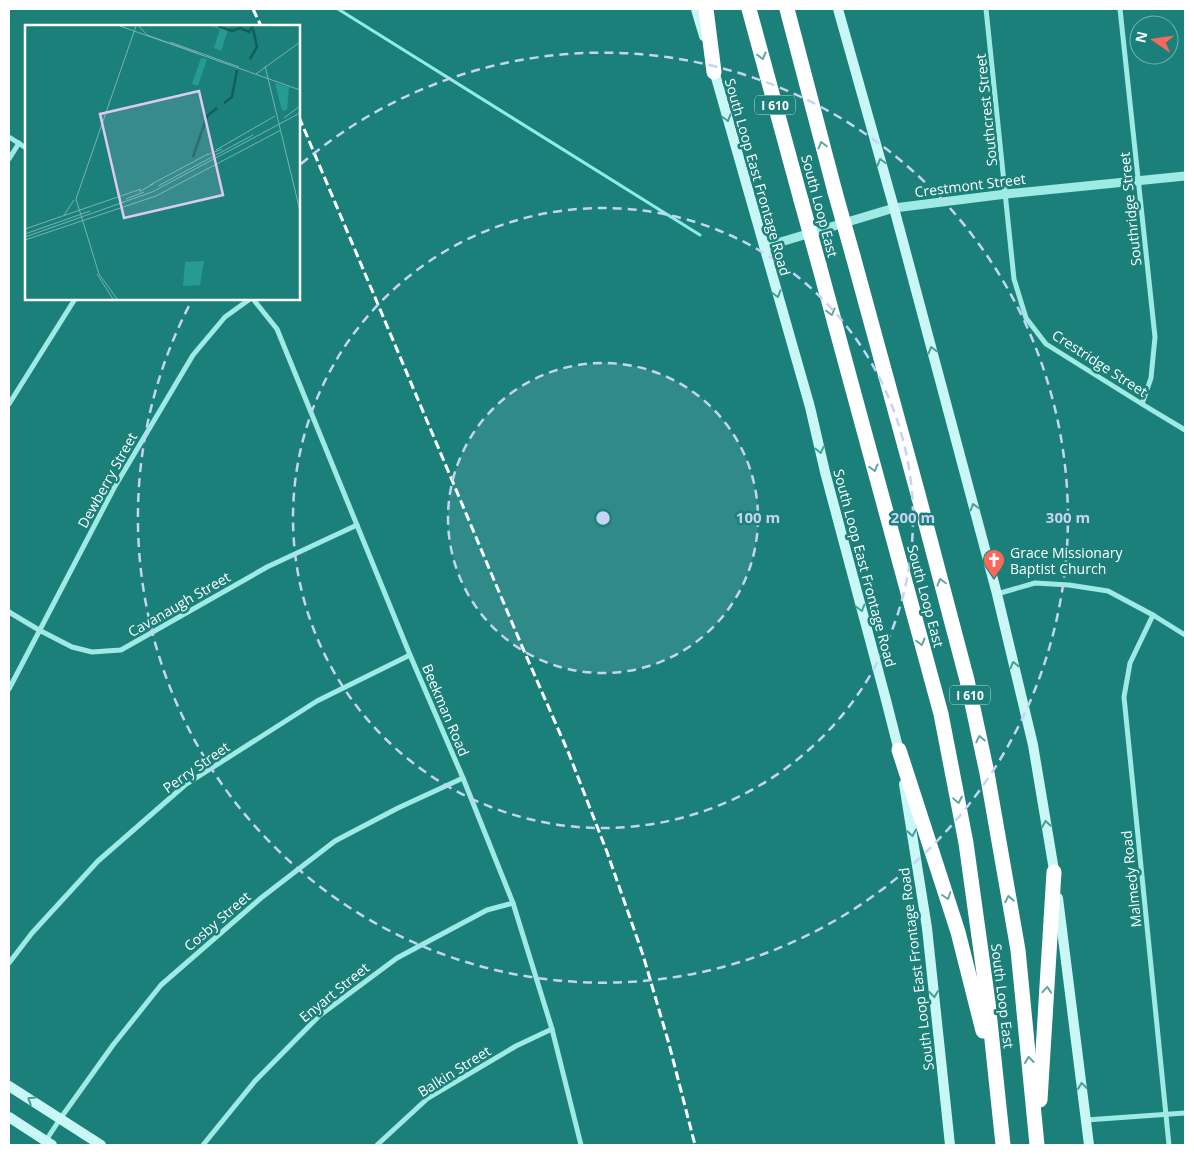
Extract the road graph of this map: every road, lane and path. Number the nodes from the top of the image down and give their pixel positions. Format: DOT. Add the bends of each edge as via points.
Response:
graph roads {
  1 [pos="696,9"];
  2 [pos="706,9"];
  3 [pos="749,9"];
  4 [pos="787,9"];
  5 [pos="838,9"];
  6 [pos="986,9"];
  7 [pos="1120,9"];
  8 [pos="714,72"];
  9 [pos="9,138"];
  10 [pos="19,143"];
  11 [pos="25,147"];
  12 [pos="9,159"];
  13 [pos="1185,176"];
  14 [pos="1138,181"];
  15 [pos="1006,194"];
  16 [pos="894,208"];
  17 [pos="764,247"];
  18 [pos="1020,298"];
  19 [pos="75,300"];
  20 [pos="250,300"];
  21 [pos="252,300"];
  22 [pos="9,404"];
  23 [pos="1142,404"];
  24 [pos="1185,430"];
  25 [pos="357,525"];
  26 [pos="997,594"];
  27 [pos="9,612"];
  28 [pos="1153,616"];
  29 [pos="39,630"];
  30 [pos="1185,635"];
  31 [pos="410,655"];
  32 [pos="9,689"];
  33 [pos="899,750"];
  34 [pos="463,778"];
  35 [pos="1054,872"];
  36 [pos="513,903"];
  37 [pos="9,963"];
  38 [pos="552,1029"];
  39 [pos="9,1086"];
  40 [pos="998,1089"];
  41 [pos="1185,1113"];
  42 [pos="1166,1114"];
  43 [pos="9,1117"];
  44 [pos="60,1118"];
  45 [pos="1086,1120"];
  46 [pos="47,1144"];
  47 [pos="1037,1144"];
  48 [pos="101,1145"];
  49 [pos="203,1145"];
  50 [pos="377,1145"];
  51 [pos="581,1145"];
  52 [pos="950,1145"];
  53 [pos="1003,1145"];
  54 [pos="1089,1145"];
  55 [pos="1169,1145"];
  1 -- 8 [label="main road, South Loop East Frontage Road"];
  2 -- 8 [label="highway"];
  3 -- 40 [label="highway, South Loop East / I 610, one-way, bridge" via="940,714 966,843"];
  47 -- 4 [label="highway, South Loop East / I 610, one-way, bridge" via="1018,950 987,773 964,671"];
  16 -- 5 [label="main road, one-way"];
  6 -- 15 [label="street, Southcrest Street"];
  7 -- 14 [label="street, Southridge Street"];
  8 -- 17 [label="main road, South Loop East Frontage Road, one-way"];
  9 -- 10 [label="street"];
  10 -- 11 [label="street"];
  10 -- 12 [label="street"];
  13 -- 14 [label="street, Crestmont Street"];
  14 -- 15 [label="street, Crestmont Street"];
  14 -- 23 [label="street, Southridge Street" via="1155,337 1151,378"];
  15 -- 16 [label="street, Crestmont Street"];
  15 -- 18 [label="street, Southcrest Street" via="1014,279"];
  16 -- 17 [label="street, Crestmont Street"];
  26 -- 16 [label="main road, one-way"];
  17 -- 33 [label="main road, South Loop East Frontage Road, one-way" via="810,407"];
  18 -- 23 [label="street, Crestridge Street" via="1026,318 1046,344"];
  19 -- 22 [label="street"];
  20 -- 29 [label="street, Dewberry Street" via="225,317 193,355 114,488"];
  21 -- 25 [label="street, Beekman Road" via="277,329"];
  23 -- 24 [label="street, Crestridge Street"];
  25 -- 29 [label="street, Cavanaugh Street" via="267,567 121,650 92,652 72,647"];
  25 -- 31 [label="street, Beekman Road"];
  26 -- 28 [label="street" via="1035,583 1069,585 1108,591"];
  35 -- 26 [label="main road, one-way" via="1033,745"];
  27 -- 29 [label="street, Cavanaugh Street"];
  28 -- 30 [label="street"];
  28 -- 42 [label="street, Malmedy Road" via="1130,663 1124,697"];
  29 -- 32 [label="street, Dewberry Street"];
  31 -- 34 [label="street, Beekman Road"];
  31 -- 37 [label="street, Perry Street" via="317,701 185,785 98,861"];
  33 -- 40 [label="highway, one-way" via="958,932"];
  33 -- 52 [label="main road, South Loop East Frontage Road, one-way" via="927,928"];
  34 -- 36 [label="street, Beekman Road"];
  34 -- 44 [label="street, Cosby Street" via="335,841 261,898 161,985 112,1045"];
  45 -- 35 [label="main road, one-way"];
  47 -- 35 [label="highway, one-way"];
  36 -- 38 [label="street, Beekman Road"];
  36 -- 49 [label="street, Enyart Street" via="486,910 396,958 319,1016 255,1081"];
  38 -- 50 [label="street, Balkin Street" via="516,1046 428,1098"];
  38 -- 51 [label="street, Beekman Road"];
  44 -- 39 [label="main road, one-way"];
  40 -- 53 [label="highway, South Loop East / I 610"];
  41 -- 42 [label="street"];
  42 -- 45 [label="street"];
  42 -- 55 [label="street, Malmedy Road"];
  43 -- 46 [label="main road"];
  44 -- 46 [label="street, Cosby Street"];
  44 -- 48 [label="main road"];
  45 -- 54 [label="main road"];
}
